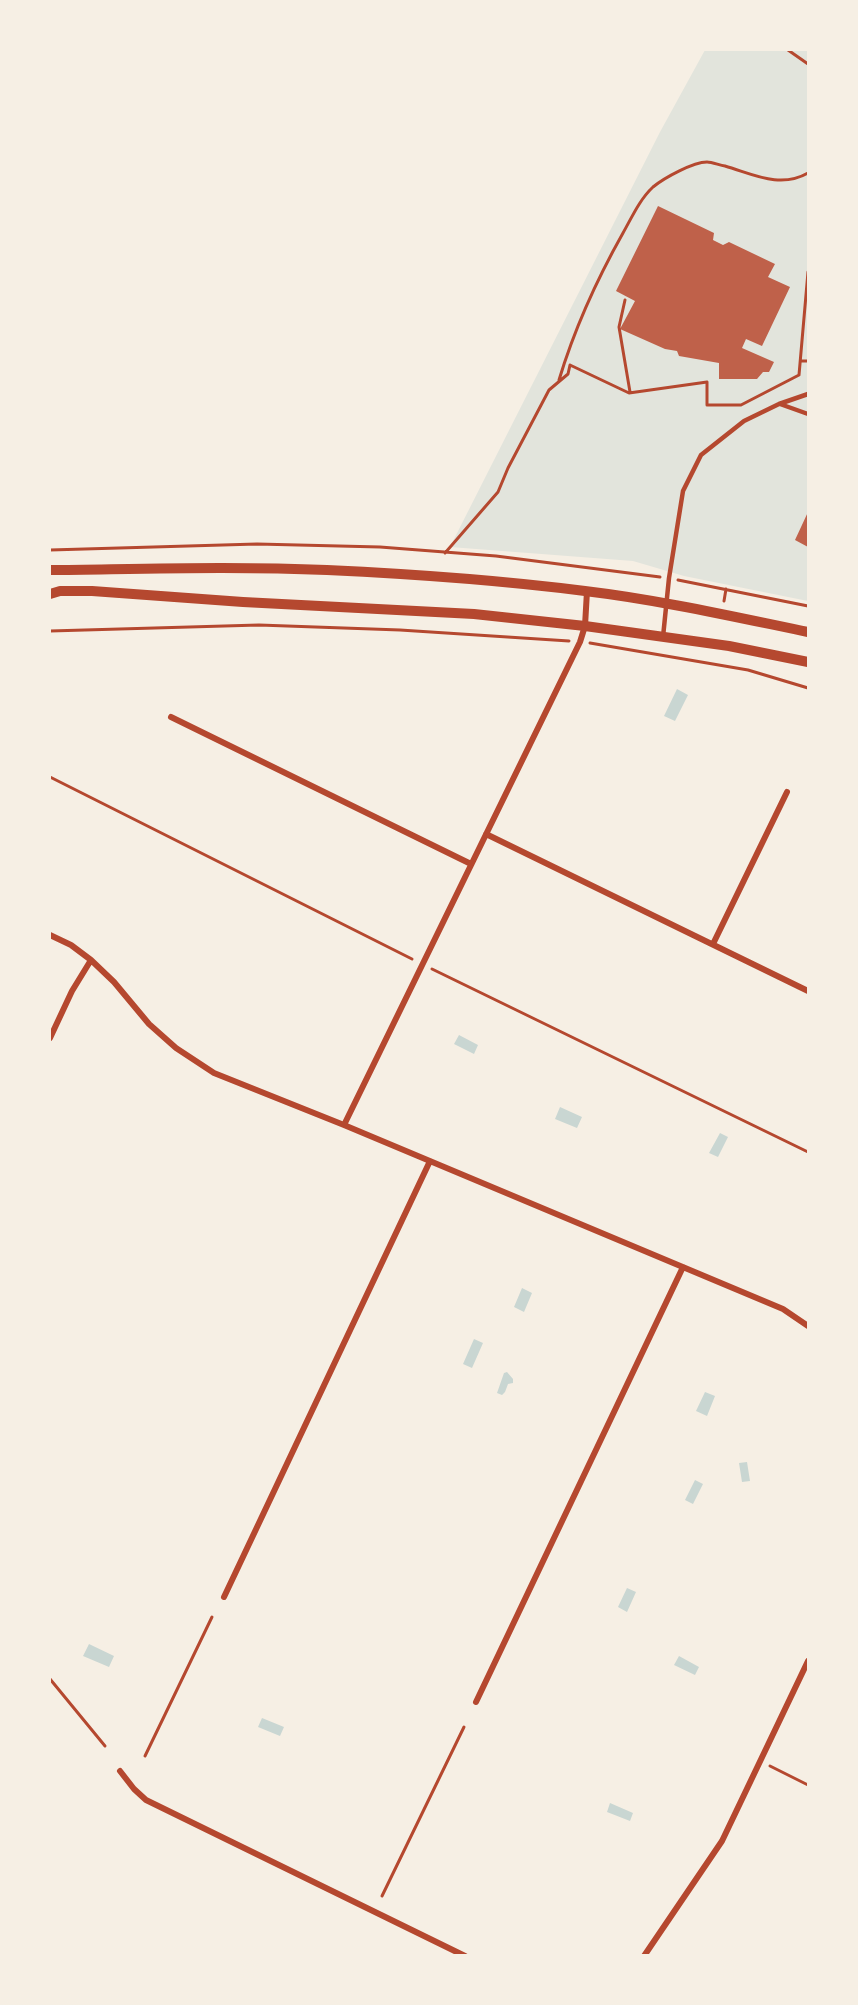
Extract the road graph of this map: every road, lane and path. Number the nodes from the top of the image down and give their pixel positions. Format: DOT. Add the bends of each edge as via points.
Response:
graph roads {
  1 [pos="788,50"];
  2 [pos="808,64"];
  3 [pos="808,173"];
  4 [pos="808,273"];
  5 [pos="625,300"];
  6 [pos="801,361"];
  7 [pos="808,361"];
  8 [pos="559,381"];
  9 [pos="630,393"];
  10 [pos="808,394"];
  11 [pos="779,404"];
  12 [pos="808,414"];
  13 [pos="50,550"];
  14 [pos="445,553"];
  15 [pos="50,570"];
  16 [pos="669,578"];
  17 [pos="587,591"];
  18 [pos="50,594"];
  19 [pos="667,605"];
  20 [pos="808,606"];
  21 [pos="585,626"];
  22 [pos="50,631"];
  23 [pos="808,632"];
  24 [pos="663,637"];
  25 [pos="580,642"];
  26 [pos="808,662"];
  27 [pos="808,688"];
  28 [pos="171,717"];
  29 [pos="787,792"];
  30 [pos="486,834"];
  31 [pos="471,864"];
  32 [pos="50,935"];
  33 [pos="713,945"];
  34 [pos="91,960"];
  35 [pos="808,991"];
  36 [pos="50,1038"];
  37 [pos="344,1125"];
  38 [pos="430,1161"];
  39 [pos="683,1268"];
  40 [pos="808,1326"];
  41 [pos="224,1597"];
  42 [pos="212,1617"];
  43 [pos="808,1661"];
  44 [pos="50,1679"];
  45 [pos="476,1702"];
  46 [pos="464,1727"];
  47 [pos="105,1746"];
  48 [pos="145,1756"];
  49 [pos="760,1761"];
  50 [pos="120,1771"];
  51 [pos="808,1785"];
  52 [pos="382,1896"];
  53 [pos="465,1956"];
  54 [pos="644,1956"];
  1 -- 2 [label="path"];
  3 -- 8 [label="path" via="797,179 777,181 706,162 667,177 653,187 636,210 589,298"];
  4 -- 6 [label="path"];
  5 -- 9 [label="path" via="619,327"];
  6 -- 7 [label="path"];
  6 -- 9 [label="path" via="799,375 741,405 707,405 707,382"];
  8 -- 9 [label="path" via="568,374 570,365"];
  8 -- 14 [label="path" via="549,390 498,492"];
  10 -- 11 [label="lane"];
  11 -- 12 [label="lane"];
  11 -- 16 [label="lane" via="744,421 701,455 683,491"];
  13 -- 14 [label="path" via="257,544"];
  14 -- 16 [label="path"];
  15 -- 17 [label="street" via="326,570"];
  16 -- 19 [label="lane"];
  16 -- 20 [label="path"];
  17 -- 19 [label="street"];
  17 -- 21 [label="street"];
  18 -- 21 [label="street" via="92,591 474,614"];
  19 -- 23 [label="street"];
  19 -- 24 [label="lane"];
  21 -- 24 [label="street"];
  21 -- 25 [label="street"];
  22 -- 25 [label="path" via="259,625"];
  24 -- 26 [label="street"];
  25 -- 27 [label="path" via="748,670"];
  25 -- 30 [label="street"];
  28 -- 31 [label="street"];
  29 -- 33 [label="street"];
  30 -- 31 [label="street"];
  30 -- 33 [label="street"];
  31 -- 37 [label="street"];
  32 -- 34 [label="street"];
  33 -- 35 [label="street"];
  34 -- 36 [label="street"];
  34 -- 37 [label="street" via="149,1024 214,1073"];
  37 -- 38 [label="street"];
  38 -- 39 [label="street"];
  38 -- 41 [label="street"];
  39 -- 40 [label="street" via="783,1309"];
  39 -- 45 [label="street"];
  42 -- 48 [label="path"];
  43 -- 49 [label="street"];
  44 -- 47 [label="path"];
  46 -- 52 [label="path"];
  49 -- 51 [label="path"];
  49 -- 54 [label="street" via="722,1841"];
  50 -- 53 [label="street" via="146,1800"];
}
